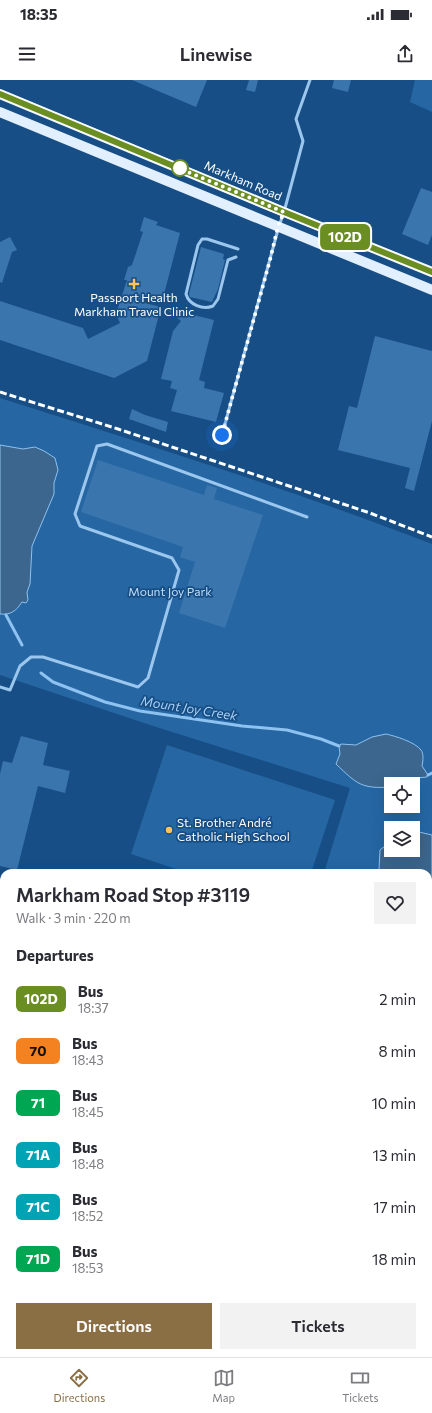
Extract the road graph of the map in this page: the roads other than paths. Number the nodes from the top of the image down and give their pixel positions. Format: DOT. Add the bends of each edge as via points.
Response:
graph roads {
  1 [pos="310,80"];
  2 [pos="0,94"];
  3 [pos="0,112"];
  4 [pos="284,212"];
  5 [pos="278,226"];
  6 [pos="238,249"];
  7 [pos="236,257"];
  8 [pos="432,272"];
  9 [pos="432,290"];
  10 [pos="222,435"];
  11 [pos="307,517"];
  12 [pos="0,687"];
  1 -- 4 [label="lane" via="296,119 303,141"];
  2 -- 4 [label="main road, Markham Road"];
  3 -- 5 [label="main road"];
  4 -- 5 [label="lane"];
  4 -- 8 [label="main road, Markham Road"];
  5 -- 9 [label="main road"];
  5 -- 10 [label="lane"];
  6 -- 7 [label="lane" via="202,239 198,245 186,294 188,300 208,308 213,306 218,299 228,260"];
  11 -- 12 [label="lane" via="107,444 97,446 75,514 80,526 172,558 179,570 148,678 138,687 43,657 31,657 20,666 10,690"];
}
